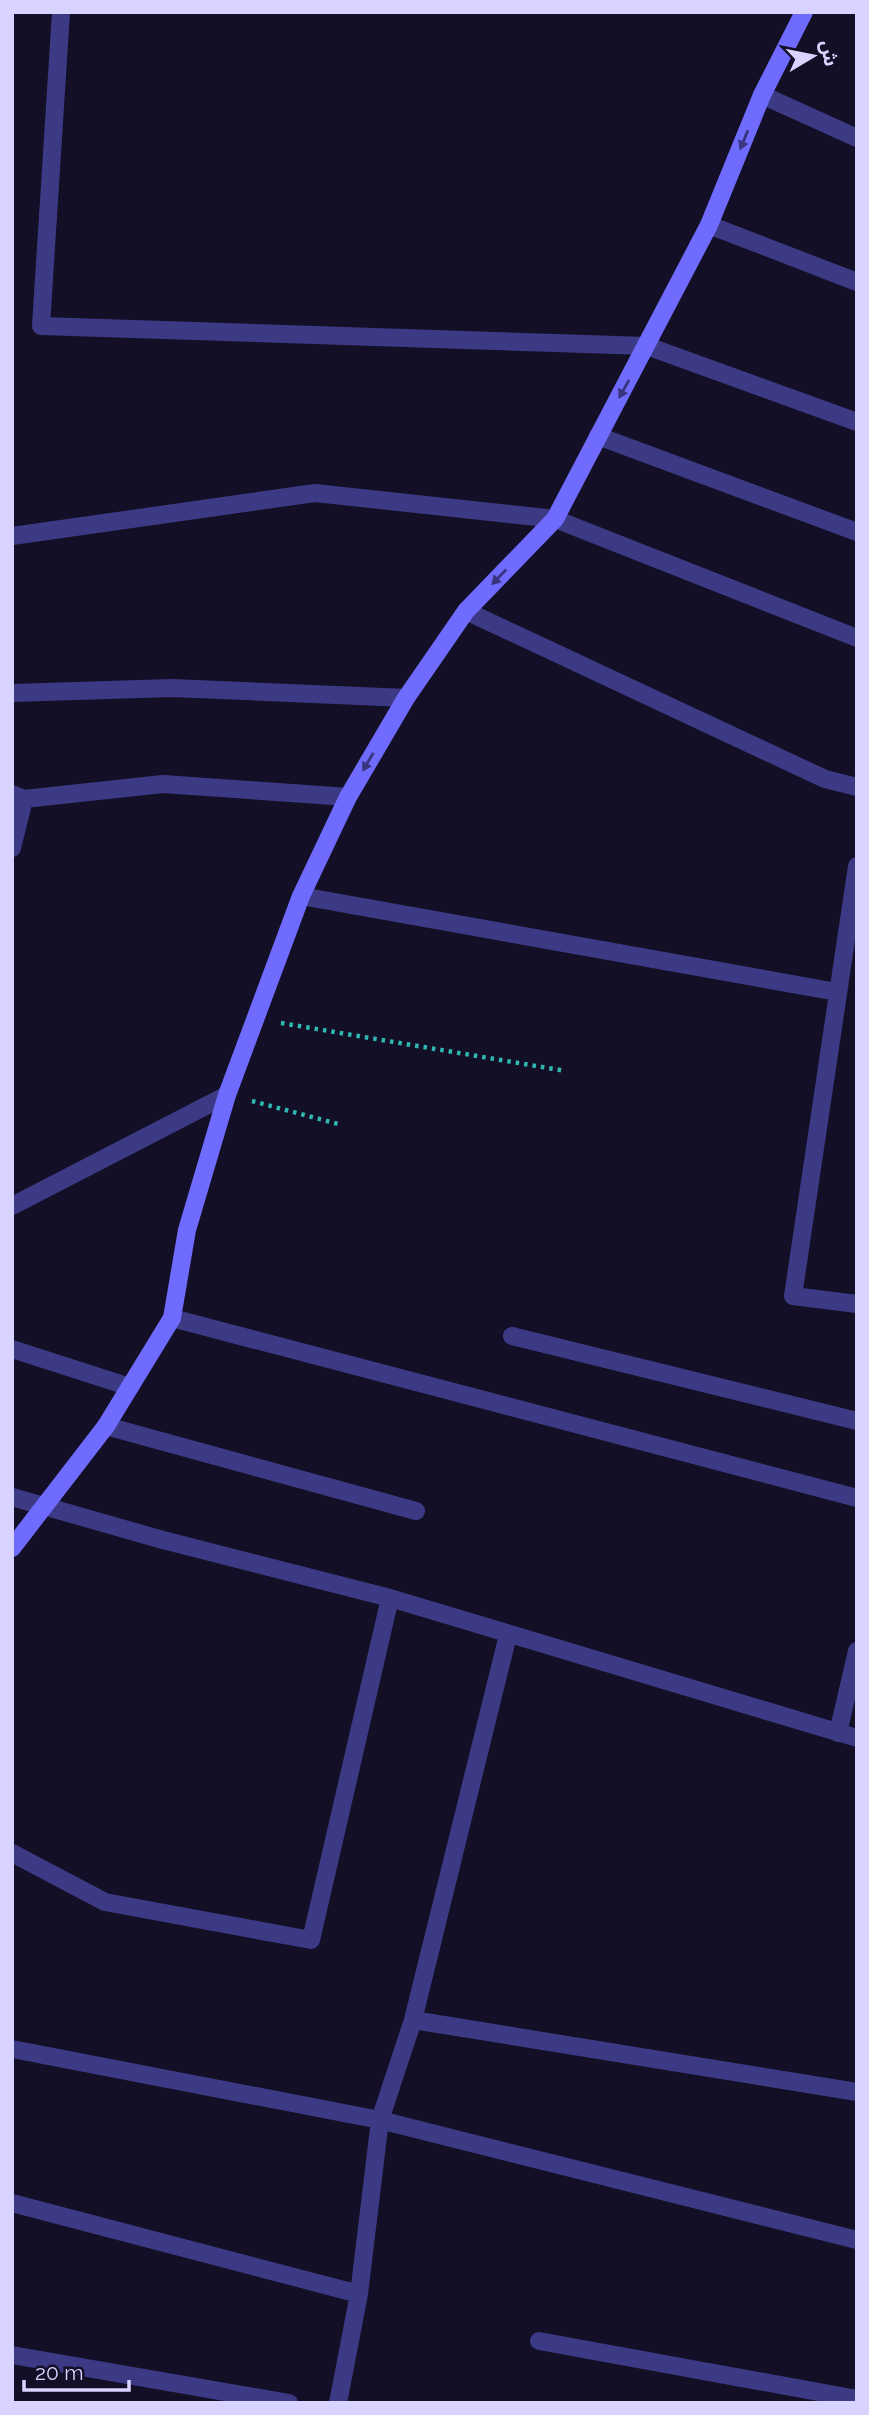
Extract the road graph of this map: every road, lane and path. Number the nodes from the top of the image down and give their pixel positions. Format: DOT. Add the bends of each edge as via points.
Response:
graph roads {
  1 [pos="61,12"];
  2 [pos="804,12"];
  3 [pos="762,95"];
  4 [pos="857,138"];
  5 [pos="709,225"];
  6 [pos="857,282"];
  7 [pos="647,346"];
  8 [pos="857,422"];
  9 [pos="598,436"];
  10 [pos="555,519"];
  11 [pos="857,532"];
  12 [pos="12,536"];
  13 [pos="466,611"];
  14 [pos="857,638"];
  15 [pos="12,693"];
  16 [pos="406,698"];
  17 [pos="857,787"];
  18 [pos="18,797"];
  19 [pos="348,797"];
  20 [pos="12,848"];
  21 [pos="857,866"];
  22 [pos="302,896"];
  23 [pos="837,992"];
  24 [pos="256,1018"];
  25 [pos="566,1071"];
  26 [pos="227,1095"];
  27 [pos="342,1125"];
  28 [pos="12,1206"];
  29 [pos="857,1304"];
  30 [pos="172,1318"];
  31 [pos="512,1336"];
  32 [pos="12,1349"];
  33 [pos="130,1387"];
  34 [pos="857,1421"];
  35 [pos="106,1426"];
  36 [pos="12,1497"];
  37 [pos="857,1499"];
  38 [pos="44,1505"];
  39 [pos="416,1511"];
  40 [pos="12,1548"];
  41 [pos="390,1598"];
  42 [pos="508,1635"];
  43 [pos="857,1654"];
  44 [pos="838,1733"];
  45 [pos="857,1738"];
  46 [pos="12,1853"];
  47 [pos="413,2020"];
  48 [pos="12,2049"];
  49 [pos="857,2092"];
  50 [pos="380,2120"];
  51 [pos="12,2203"];
  52 [pos="857,2240"];
  53 [pos="359,2294"];
  54 [pos="538,2341"];
  55 [pos="12,2355"];
  56 [pos="857,2399"];
  57 [pos="289,2403"];
  58 [pos="338,2403"];
  1 -- 7 [label="street" via="40,326"];
  2 -- 3 [label="main road"];
  3 -- 4 [label="street"];
  3 -- 5 [label="main road, one-way"];
  5 -- 6 [label="street"];
  5 -- 7 [label="main road"];
  7 -- 8 [label="street"];
  7 -- 9 [label="main road, one-way"];
  9 -- 10 [label="main road"];
  9 -- 11 [label="street"];
  10 -- 12 [label="street" via="315,493"];
  10 -- 13 [label="main road, one-way"];
  10 -- 14 [label="street"];
  13 -- 16 [label="main road"];
  13 -- 17 [label="street" via="825,779"];
  15 -- 16 [label="street" via="172,688"];
  16 -- 19 [label="main road, one-way"];
  18 -- 19 [label="street" via="163,784"];
  18 -- 20 [label="street"];
  19 -- 22 [label="main road"];
  21 -- 23 [label="street"];
  22 -- 23 [label="street"];
  22 -- 24 [label="main road"];
  23 -- 29 [label="street" via="793,1296"];
  24 -- 25 [label="path"];
  24 -- 26 [label="main road"];
  26 -- 27 [label="path"];
  26 -- 28 [label="street"];
  26 -- 30 [label="main road" via="187,1230"];
  30 -- 33 [label="main road"];
  30 -- 37 [label="street"];
  31 -- 34 [label="street"];
  32 -- 33 [label="street"];
  33 -- 35 [label="main road"];
  35 -- 38 [label="main road"];
  35 -- 39 [label="street"];
  36 -- 38 [label="street"];
  38 -- 40 [label="main road"];
  38 -- 41 [label="street"];
  41 -- 42 [label="street"];
  41 -- 46 [label="street" via="312,1940 105,1902"];
  42 -- 44 [label="street"];
  42 -- 47 [label="street"];
  43 -- 44 [label="street"];
  44 -- 45 [label="street"];
  47 -- 49 [label="street"];
  47 -- 50 [label="street"];
  48 -- 50 [label="street"];
  50 -- 52 [label="street"];
  50 -- 53 [label="street"];
  51 -- 53 [label="street"];
  53 -- 58 [label="street"];
  54 -- 56 [label="street"];
  55 -- 57 [label="street"];
}
